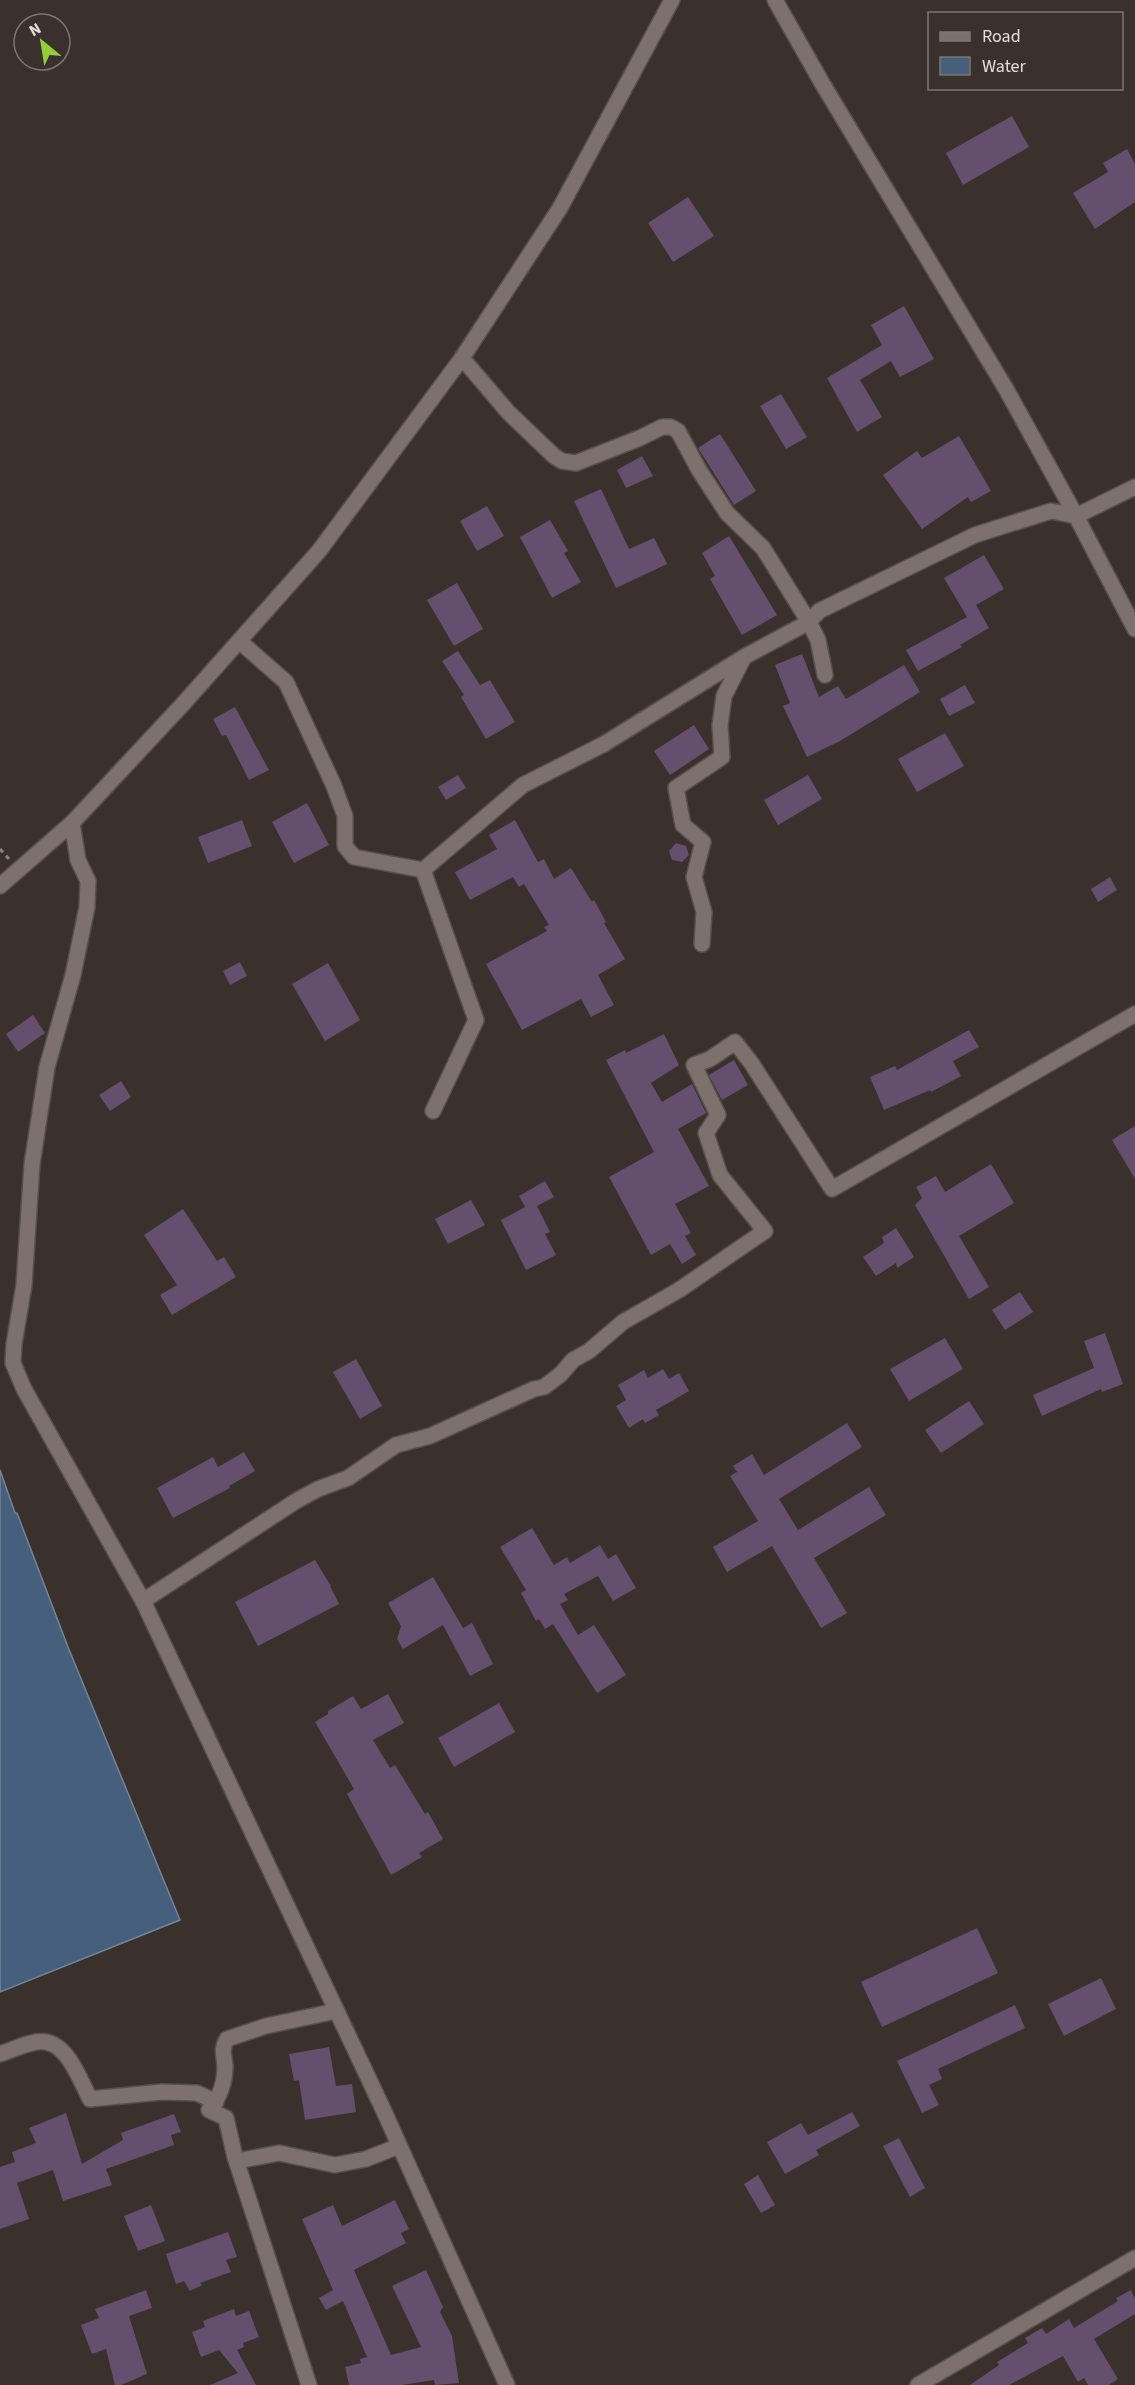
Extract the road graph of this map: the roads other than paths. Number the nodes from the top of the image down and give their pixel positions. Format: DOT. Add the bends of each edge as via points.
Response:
graph roads {
  1 [pos="672,0"];
  2 [pos="775,0"];
  3 [pos="462,358"];
  4 [pos="1135,487"];
  5 [pos="1076,516"];
  6 [pos="809,622"];
  7 [pos="1135,629"];
  8 [pos="245,646"];
  9 [pos="744,657"];
  10 [pos="825,675"];
  11 [pos="72,823"];
  12 [pos="423,870"];
  13 [pos="0,886"];
  14 [pos="702,944"];
  15 [pos="1135,1014"];
  16 [pos="434,1111"];
  17 [pos="143,1601"];
  18 [pos="336,2011"];
  19 [pos="0,2054"];
  20 [pos="216,2102"];
  21 [pos="399,2146"];
  22 [pos="237,2161"];
  23 [pos="1135,2258"];
  24 [pos="309,2385"];
  25 [pos="507,2385"];
  26 [pos="918,2385"];
  1 -- 3 [label="street" via="560,208"];
  2 -- 5 [label="street" via="1006,389"];
  3 -- 6 [label="street" via="508,412 562,461 576,462 662,427 678,431 727,513 763,548"];
  3 -- 11 [label="street" via="319,551"];
  4 -- 5 [label="street"];
  5 -- 6 [label="street" via="1051,511 975,535 819,611"];
  5 -- 7 [label="street"];
  6 -- 9 [label="street"];
  6 -- 10 [label="street" via="818,640"];
  8 -- 12 [label="street" via="286,682 345,816 345,846 354,857"];
  9 -- 12 [label="street" via="604,744 523,784"];
  9 -- 14 [label="street" via="724,696 720,725 722,757 676,788 683,825 703,842 694,877 704,912"];
  11 -- 13 [label="street"];
  11 -- 17 [label="street" via="78,860 88,881 87,907 47,1067 32,1164 24,1286 13,1363"];
  12 -- 16 [label="street" via="476,1020"];
  15 -- 17 [label="street" via="832,1189 735,1042 694,1065 718,1115 706,1133 720,1175 765,1231 679,1290 623,1322 544,1387 430,1436 396,1445 348,1478 296,1501"];
  17 -- 18 [label="street"];
  18 -- 20 [label="street" via="227,2039 222,2047 222,2090"];
  18 -- 21 [label="street"];
  19 -- 20 [label="street" via="38,2042 52,2044 65,2053 90,2099 162,2091 197,2093"];
  20 -- 22 [label="street" via="209,2110 226,2118"];
  21 -- 22 [label="street" via="366,2159 335,2165 279,2153"];
  21 -- 25 [label="street"];
  22 -- 24 [label="street"];
  23 -- 26 [label="street"];
}
